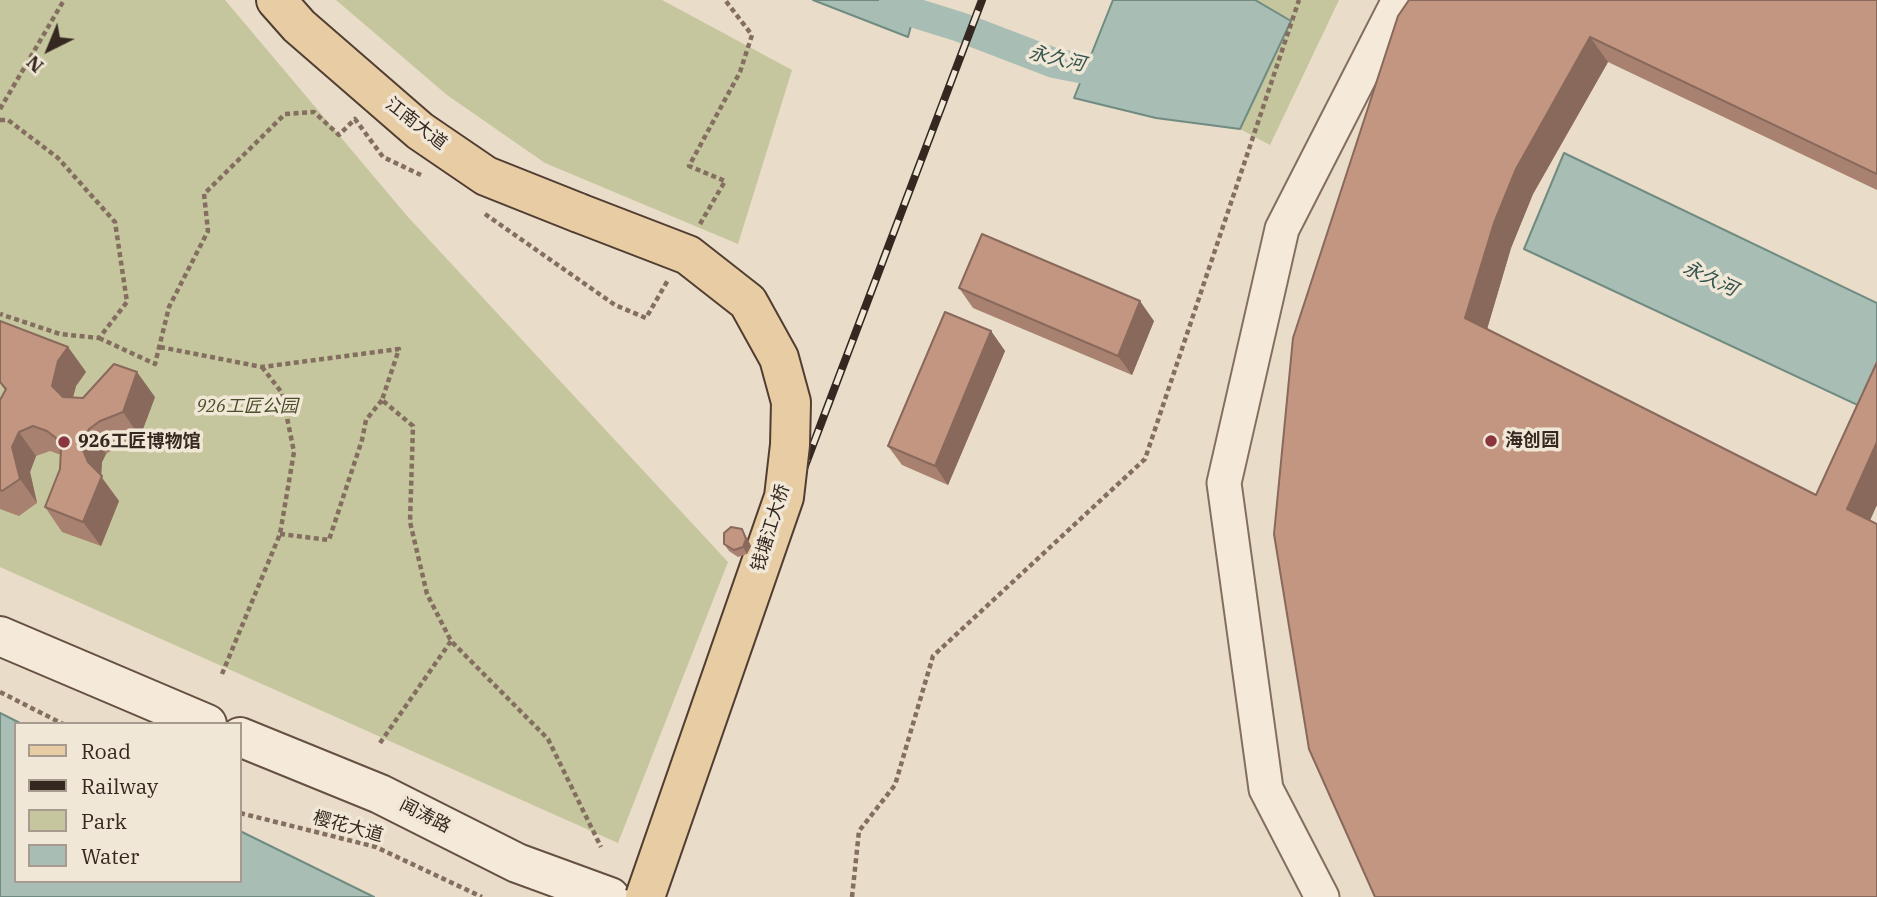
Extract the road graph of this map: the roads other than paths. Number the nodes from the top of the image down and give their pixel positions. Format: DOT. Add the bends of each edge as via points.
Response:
graph roads {
  1 [pos="276,0"];
  2 [pos="1399,0"];
  3 [pos="579,213"];
  4 [pos="0,636"];
  5 [pos="202,722"];
  6 [pos="242,738"];
  7 [pos="610,897"];
  8 [pos="645,897"];
  9 [pos="1322,897"];
  1 -- 3 [label="main road, 江南大道" via="299,26 420,131 486,176"];
  2 -- 9 [label="street" via="1282,229 1224,483 1266,789"];
  3 -- 8 [label="main road, 钱塘江大桥, bridge" via="688,255 748,302 779,358 791,402 784,497"];
  4 -- 5 [label="main road"];
  6 -- 7 [label="main road, 闻涛路" via="380,794 517,863"];
}
